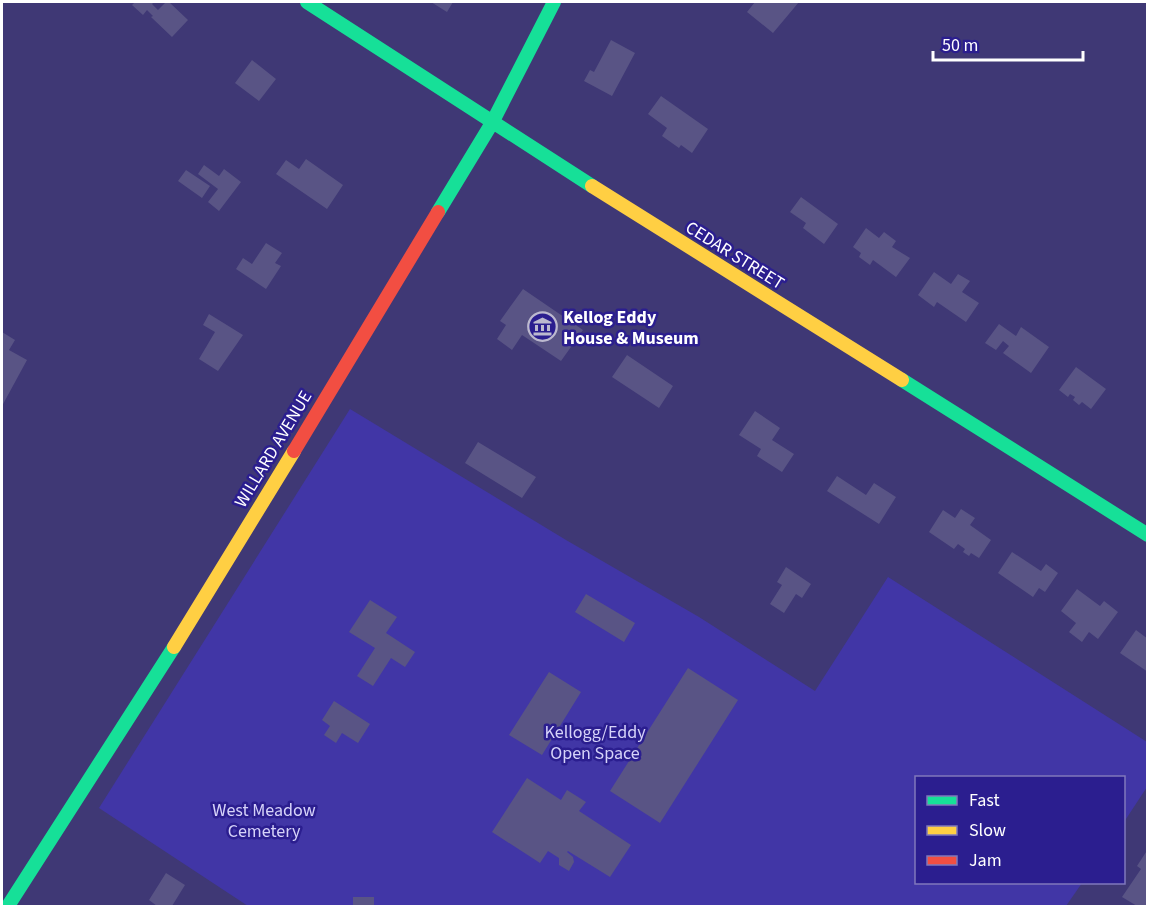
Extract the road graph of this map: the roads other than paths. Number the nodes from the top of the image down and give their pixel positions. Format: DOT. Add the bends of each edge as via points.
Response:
graph roads {
  1 [pos="307,2"];
  2 [pos="554,2"];
  3 [pos="492,123"];
  4 [pos="1148,535"];
  5 [pos="8,906"];
  1 -- 3 [label="main road, CEDAR STREET"];
  2 -- 3 [label="main road, WILLARD AVENUE"];
  3 -- 4 [label="main road, CEDAR STREET"];
  3 -- 5 [label="main road, WILLARD AVENUE" via="194,616"];
}
